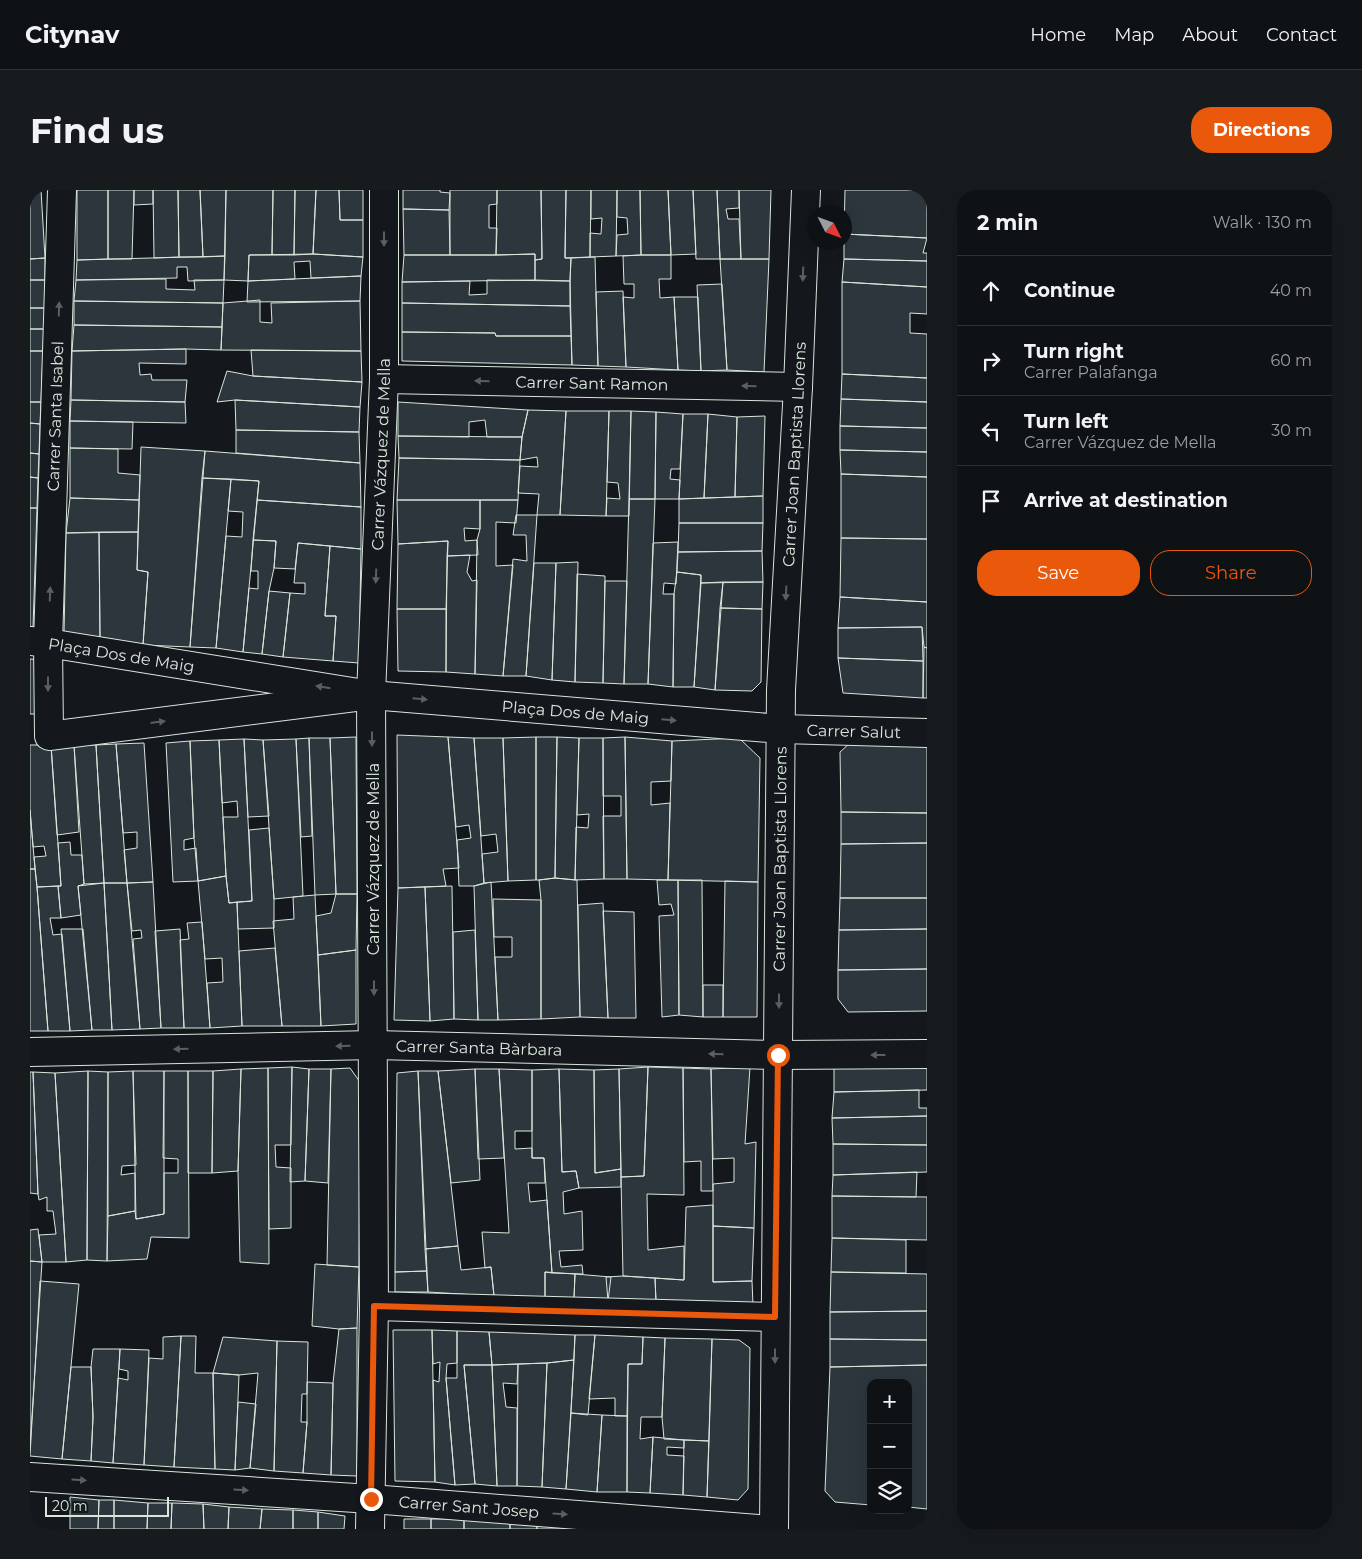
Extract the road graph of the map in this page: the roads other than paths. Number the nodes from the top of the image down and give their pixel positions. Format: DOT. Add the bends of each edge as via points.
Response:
graph roads {
  1 [pos="62,190"];
  2 [pos="384,190"];
  3 [pos="806,190"];
  4 [pos="384,379"];
  5 [pos="798,387"];
  6 [pos="39,642"];
  7 [pos="371,695"];
  8 [pos="781,729"];
  9 [pos="927,733"];
  10 [pos="39,736"];
  11 [pos="374,1046"];
  12 [pos="30,1052"];
  13 [pos="927,1054"];
  14 [pos="778,1055"];
  15 [pos="374,1306"];
  16 [pos="775,1317"];
  17 [pos="30,1477"];
  18 [pos="371,1499"];
  19 [pos="370,1529"];
  20 [pos="758,1529"];
  21 [pos="774,1529"];
  6 -- 1 [label="street, Carrer Santa Isabel, one-way"];
  2 -- 4 [label="street, Carrer Vázquez de Mella, one-way"];
  3 -- 5 [label="street, Carrer Joan Baptista Llorens, one-way"];
  5 -- 4 [label="street, Carrer Sant Ramon, one-way"];
  4 -- 7 [label="street, Carrer Vázquez de Mella, one-way"];
  5 -- 8 [label="street, Carrer Joan Baptista Llorens, one-way"];
  7 -- 6 [label="street, Plaça Dos de Maig, one-way"];
  6 -- 10 [label="street, Plaça Dos de Maig, one-way"];
  7 -- 8 [label="street, Plaça Dos de Maig, one-way"];
  10 -- 7 [label="street, Plaça Dos de Maig, one-way"];
  7 -- 11 [label="street, Carrer Vázquez de Mella, one-way"];
  8 -- 9 [label="street, Carrer Salut"];
  8 -- 14 [label="street, Carrer Joan Baptista Llorens, one-way"];
  11 -- 12 [label="street, Carrer Santa Bàrbara, one-way"];
  14 -- 11 [label="street, Carrer Santa Bàrbara, one-way"];
  11 -- 15 [label="street, Carrer Vázquez de Mella"];
  13 -- 14 [label="street, Carrer Santa Bàrbara, one-way"];
  14 -- 16 [label="street, Carrer Joan Baptista Llorens"];
  15 -- 16 [label="street"];
  15 -- 18 [label="street, Carrer Vázquez de Mella"];
  16 -- 21 [label="street, Carrer Joan Baptista Llorens, one-way"];
  17 -- 18 [label="street, Carrer Sant Josep, one-way"];
  18 -- 19 [label="street, Carrer Vázquez de Mella"];
  18 -- 20 [label="street, Carrer Sant Josep, one-way"];
}
